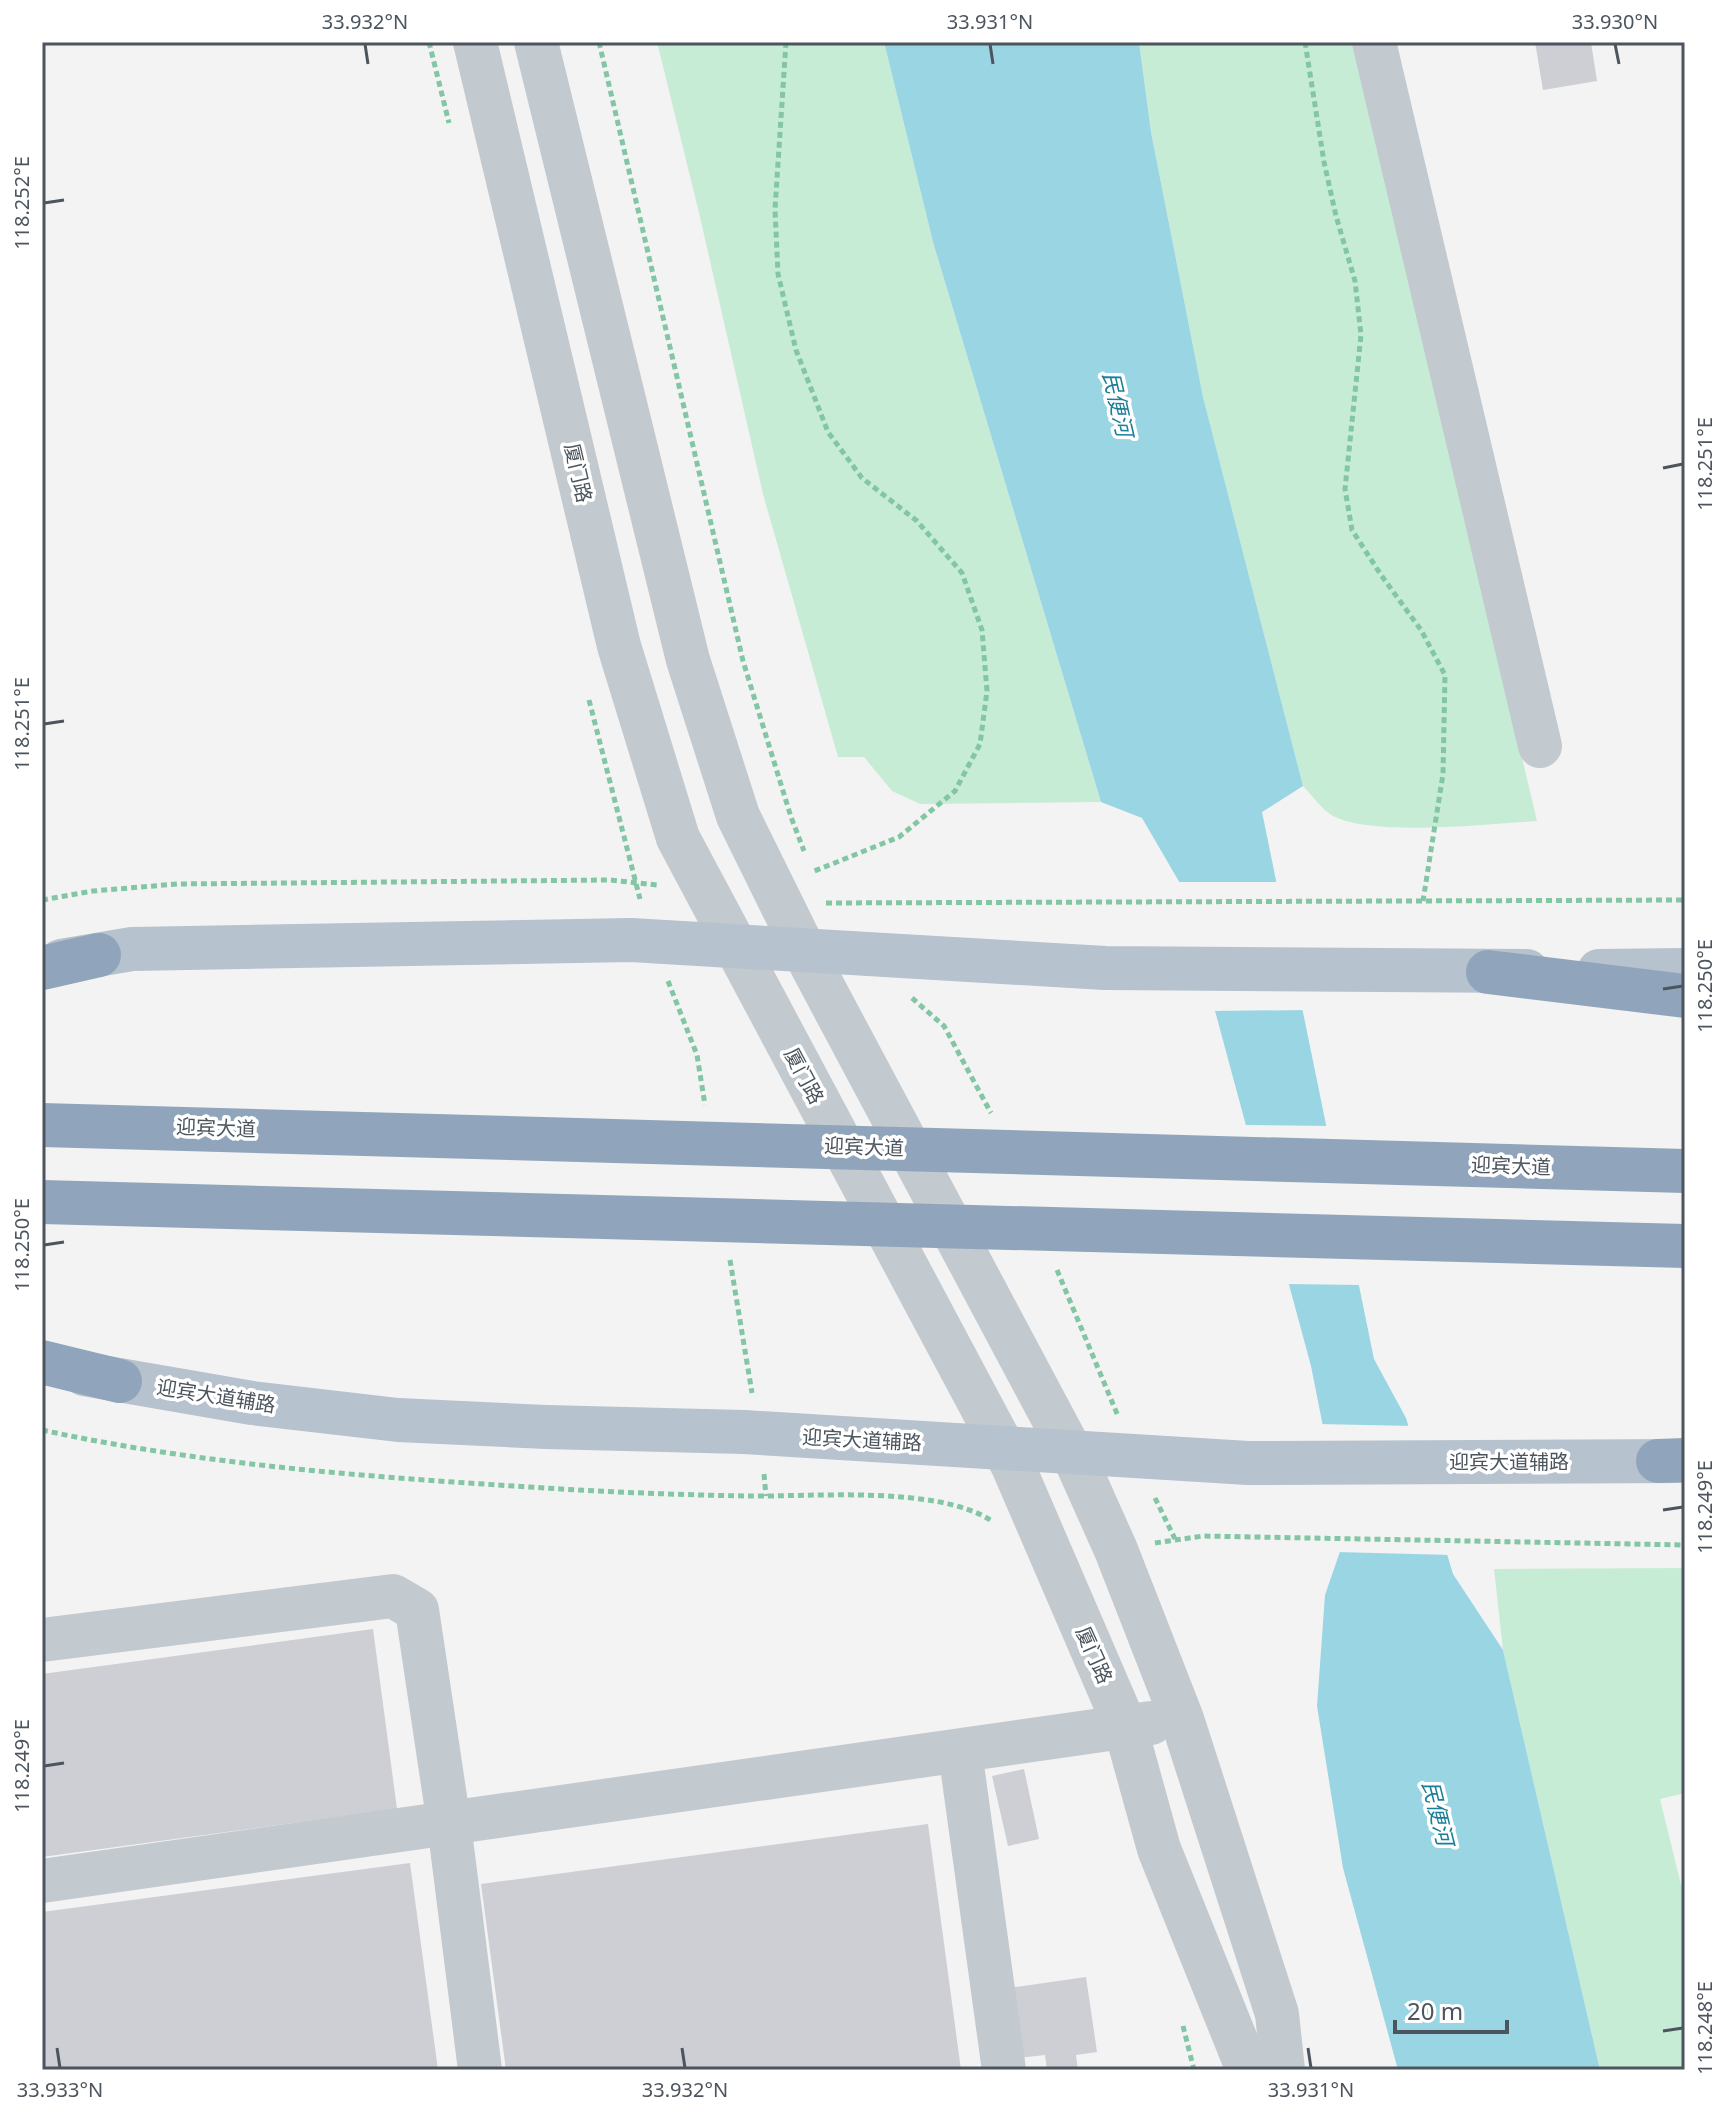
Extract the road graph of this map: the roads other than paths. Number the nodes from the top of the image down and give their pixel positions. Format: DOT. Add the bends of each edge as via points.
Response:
graph roads {
  1 [pos="475,42"];
  2 [pos="536,42"];
  3 [pos="1374,42"];
  4 [pos="1540,746"];
  5 [pos="733,946"];
  6 [pos="805,951"];
  7 [pos="99,955"];
  8 [pos="42,966"];
  9 [pos="1685,970"];
  10 [pos="1488,972"];
  11 [pos="1685,996"];
  12 [pos="42,1125"];
  13 [pos="1685,1171"];
  14 [pos="42,1202"];
  15 [pos="1685,1246"];
  16 [pos="42,1364"];
  17 [pos="120,1381"];
  18 [pos="1004,1448"];
  19 [pos="1071,1453"];
  20 [pos="1676,1461"];
  21 [pos="42,1640"];
  22 [pos="1182,1719"];
  23 [pos="1125,1726"];
  24 [pos="960,1751"];
  25 [pos="449,1824"];
  26 [pos="42,1881"];
  27 [pos="480,2070"];
  28 [pos="1004,2070"];
  29 [pos="1248,2070"];
  30 [pos="1283,2070"];
  1 -- 5 [label="street, 厦门路" via="619,646 678,838"];
  2 -- 6 [label="street" via="688,660 738,816"];
  3 -- 4 [label="street"];
  5 -- 6 [label="main road"];
  5 -- 7 [label="main road" via="653,941 147,949"];
  5 -- 18 [label="street, 厦门路"];
  6 -- 10 [label="main road" via="1105,968"];
  6 -- 19 [label="street"];
  7 -- 8 [label="highway"];
  9 -- 10 [label="main road"];
  10 -- 11 [label="highway"];
  12 -- 13 [label="highway, 迎宾大道"];
  14 -- 15 [label="highway"];
  16 -- 17 [label="highway"];
  17 -- 18 [label="main road, 迎宾大道辅路" via="398,1420"];
  18 -- 19 [label="main road, 迎宾大道辅路"];
  18 -- 23 [label="street, 厦门路"];
  19 -- 20 [label="main road, 迎宾大道辅路" via="1248,1463"];
  19 -- 22 [label="street" via="1116,1550"];
  21 -- 25 [label="street" via="393,1596 417,1610"];
  22 -- 23 [label="street"];
  22 -- 30 [label="street" via="1277,2014"];
  23 -- 24 [label="street"];
  23 -- 29 [label="street, 厦门路" via="1159,1849"];
  24 -- 25 [label="street"];
  24 -- 28 [label="street"];
  25 -- 26 [label="street"];
  25 -- 27 [label="street"];
}
